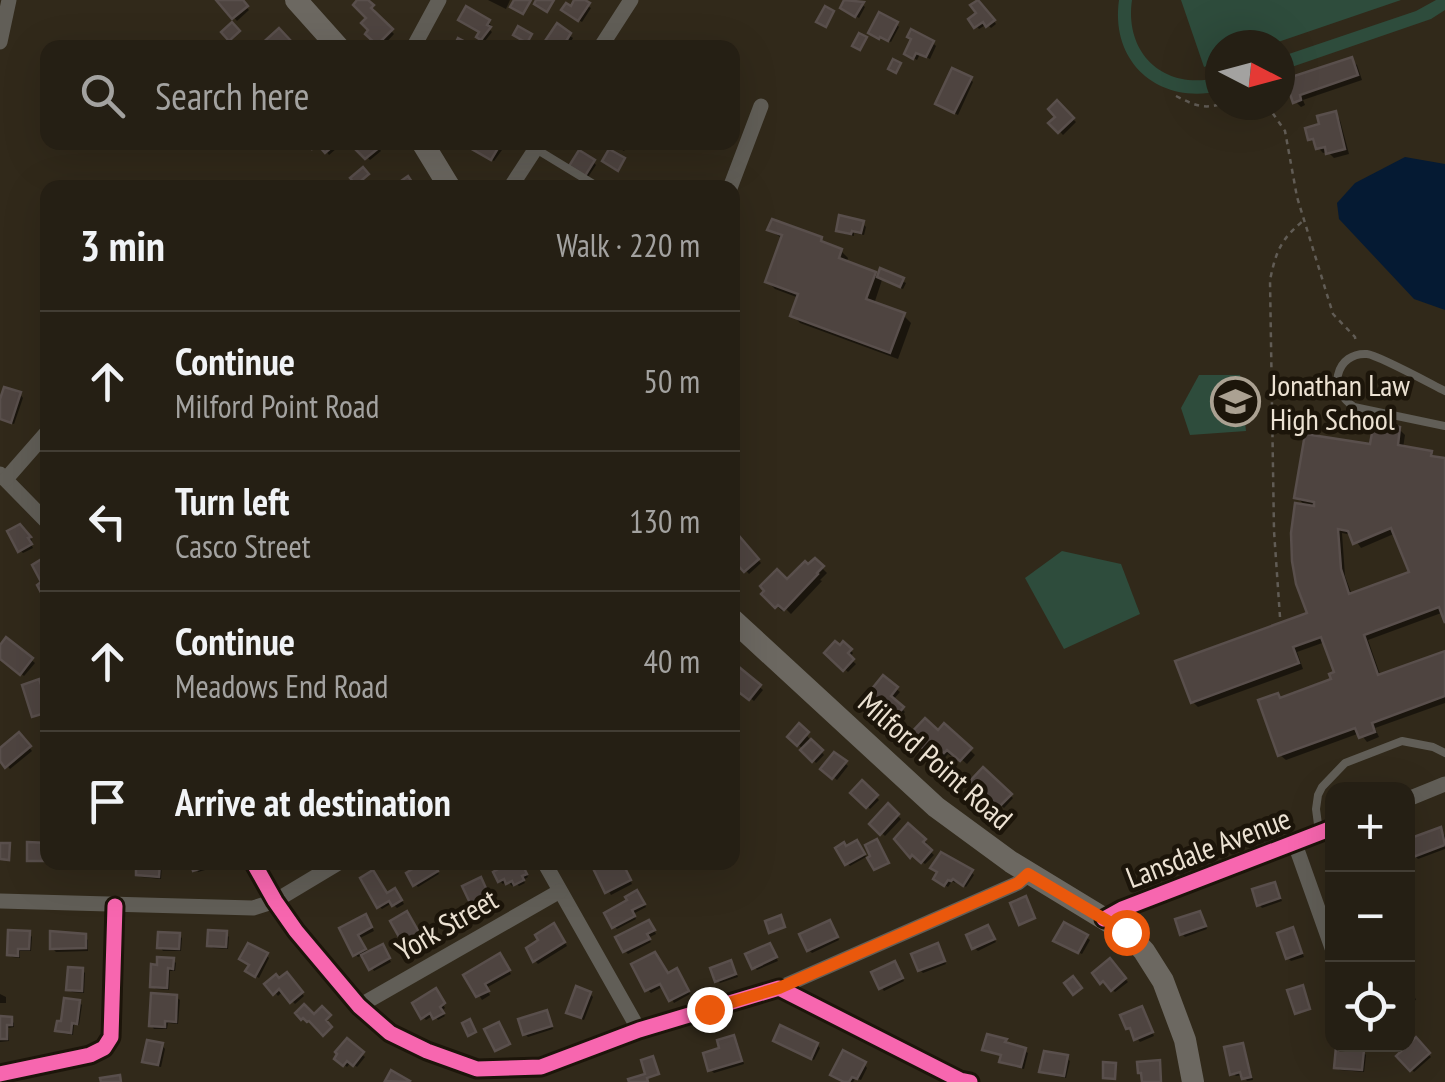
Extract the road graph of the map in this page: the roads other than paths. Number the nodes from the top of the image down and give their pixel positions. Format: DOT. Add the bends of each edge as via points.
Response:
graph roads {
  1 [pos="9,0"];
  2 [pos="296,0"];
  3 [pos="439,0"];
  4 [pos="631,0"];
  5 [pos="333,40"];
  6 [pos="417,40"];
  7 [pos="605,40"];
  8 [pos="0,42"];
  9 [pos="761,106"];
  10 [pos="427,150"];
  11 [pos="535,150"];
  12 [pos="544,150"];
  13 [pos="445,180"];
  14 [pos="515,180"];
  15 [pos="588,180"];
  16 [pos="733,180"];
  17 [pos="1445,391"];
  18 [pos="1445,426"];
  19 [pos="40,439"];
  20 [pos="3,476"];
  21 [pos="40,515"];
  22 [pos="740,633"];
  23 [pos="1445,753"];
  24 [pos="1326,782"];
  25 [pos="1325,784"];
  26 [pos="1445,784"];
  27 [pos="1415,796"];
  28 [pos="1325,829"];
  29 [pos="1325,831"];
  30 [pos="1294,844"];
  31 [pos="258,870"];
  32 [pos="326,870"];
  33 [pos="548,870"];
  34 [pos="1028,874"];
  35 [pos="560,891"];
  36 [pos="275,900"];
  37 [pos="0,901"];
  38 [pos="115,906"];
  39 [pos="1104,918"];
  40 [pos="1325,929"];
  41 [pos="779,988"];
  42 [pos="359,1006"];
  43 [pos="639,1030"];
  44 [pos="0,1074"];
  45 [pos="962,1081"];
  46 [pos="1193,1082"];
  1 -- 8 [label="street"];
  2 -- 5 [label="main road"];
  3 -- 6 [label="street"];
  4 -- 7 [label="street"];
  9 -- 16 [label="street"];
  10 -- 13 [label="main road"];
  11 -- 14 [label="street"];
  12 -- 15 [label="lane"];
  17 -- 18 [label="lane" via="1369,354 1351,356 1336,380 1354,408"];
  19 -- 20 [label="street"];
  20 -- 21 [label="street"];
  22 -- 34 [label="main road, Milford Point Road" via="936,807"];
  23 -- 24 [label="lane" via="1402,741 1345,763"];
  25 -- 28 [label="lane" via="1316,809"];
  26 -- 27 [label="street"];
  29 -- 30 [label="street, Lansdale Avenue"];
  30 -- 39 [label="street, Lansdale Avenue"];
  30 -- 40 [label="street"];
  31 -- 36 [label="street"];
  32 -- 36 [label="street"];
  33 -- 35 [label="street"];
  34 -- 39 [label="main road, Milford Point Road"];
  34 -- 41 [label="street"];
  35 -- 42 [label="street, York Street"];
  35 -- 43 [label="street"];
  36 -- 38 [label="street" via="242,909"];
  36 -- 42 [label="street"];
  37 -- 38 [label="street"];
  38 -- 44 [label="street" via="108,1044 90,1056"];
  39 -- 46 [label="main road, Milford Point Road" via="1136,942 1163,981"];
  41 -- 43 [label="street"];
  41 -- 45 [label="street"];
  42 -- 43 [label="street" via="390,1033 478,1069 541,1068"];
}
